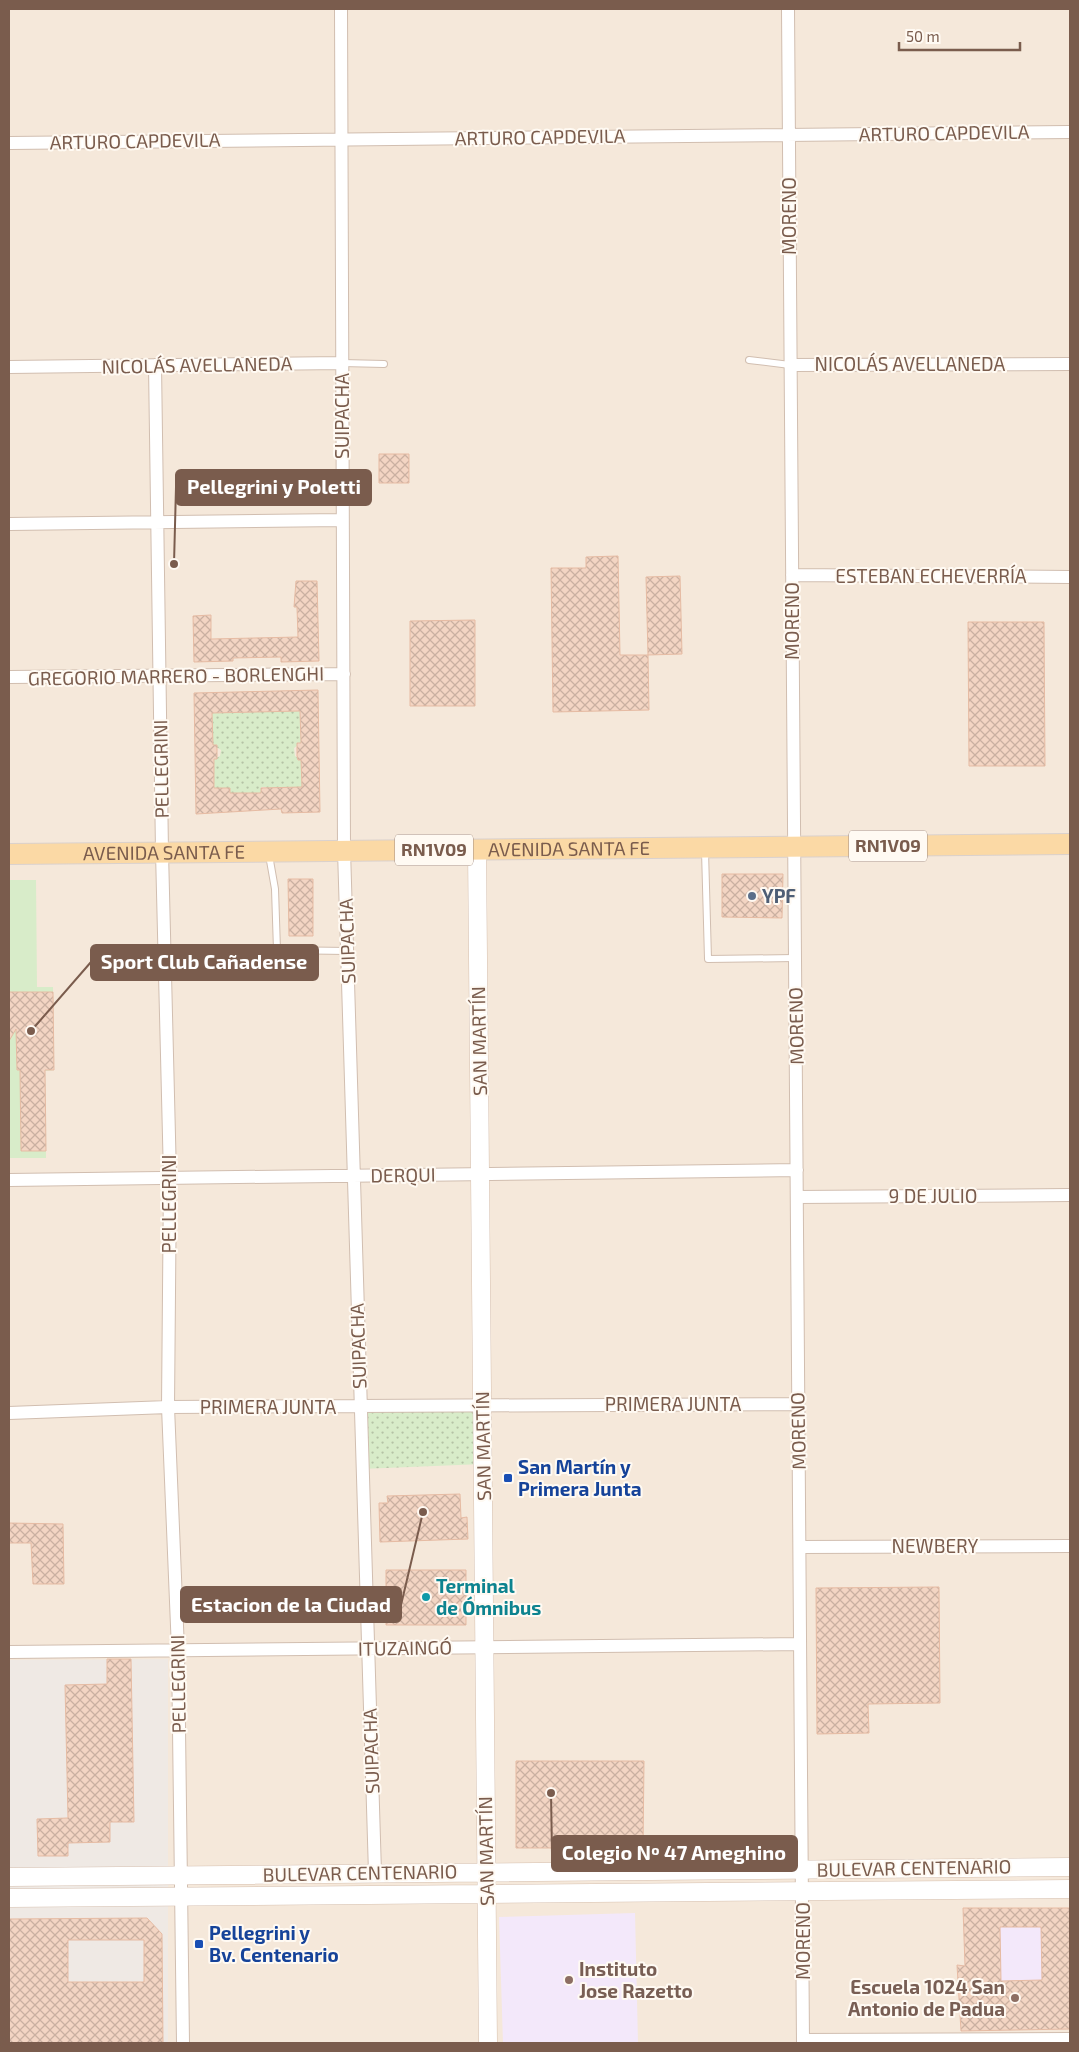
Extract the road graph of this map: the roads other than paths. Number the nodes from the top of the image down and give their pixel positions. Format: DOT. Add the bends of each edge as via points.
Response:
graph roads {
  1 [pos="341,9"];
  2 [pos="788,9"];
  3 [pos="1070,132"];
  4 [pos="788,135"];
  5 [pos="341,139"];
  6 [pos="9,143"];
  7 [pos="749,360"];
  8 [pos="342,363"];
  9 [pos="384,364"];
  10 [pos="790,364"];
  11 [pos="1070,364"];
  12 [pos="155,365"];
  13 [pos="9,366"];
  14 [pos="342,520"];
  15 [pos="158,522"];
  16 [pos="9,524"];
  17 [pos="792,575"];
  18 [pos="1070,577"];
  19 [pos="344,674"];
  20 [pos="160,676"];
  21 [pos="9,677"];
  22 [pos="1070,844"];
  23 [pos="794,846"];
  24 [pos="705,847"];
  25 [pos="477,849"];
  26 [pos="344,850"];
  27 [pos="269,851"];
  28 [pos="162,852"];
  29 [pos="9,854"];
  30 [pos="347,951"];
  31 [pos="795,958"];
  32 [pos="797,1170"];
  33 [pos="480,1174"];
  34 [pos="353,1176"];
  35 [pos="170,1178"];
  36 [pos="9,1180"];
  37 [pos="1070,1195"];
  38 [pos="797,1197"];
  39 [pos="797,1404"];
  40 [pos="482,1405"];
  41 [pos="359,1406"];
  42 [pos="168,1407"];
  43 [pos="9,1413"];
  44 [pos="1070,1546"];
  45 [pos="800,1547"];
  46 [pos="800,1644"];
  47 [pos="484,1647"];
  48 [pos="367,1648"];
  49 [pos="178,1650"];
  50 [pos="9,1652"];
  51 [pos="1070,1867"];
  52 [pos="802,1869"];
  53 [pos="486,1872"];
  54 [pos="375,1873"];
  55 [pos="182,1875"];
  56 [pos="9,1877"];
  57 [pos="1070,1889"];
  58 [pos="802,1891"];
  59 [pos="487,1894"];
  60 [pos="182,1896"];
  61 [pos="9,1898"];
  62 [pos="1070,2040"];
  63 [pos="803,2042"];
  64 [pos="182,2043"];
  65 [pos="488,2043"];
  1 -- 5 [label="street, SUIPACHA"];
  2 -- 4 [label="street, MORENO"];
  3 -- 4 [label="street, ARTURO CAPDEVILA"];
  4 -- 5 [label="street, ARTURO CAPDEVILA"];
  4 -- 10 [label="street, MORENO"];
  5 -- 6 [label="street, ARTURO CAPDEVILA"];
  5 -- 8 [label="street, SUIPACHA"];
  7 -- 10 [label="lane, NICOLÁS AVELLANEDA"];
  8 -- 9 [label="lane, NICOLÁS AVELLANEDA"];
  8 -- 12 [label="street, NICOLÁS AVELLANEDA"];
  8 -- 14 [label="street, SUIPACHA"];
  10 -- 11 [label="street, NICOLÁS AVELLANEDA"];
  10 -- 17 [label="street, MORENO"];
  12 -- 13 [label="street, NICOLÁS AVELLANEDA"];
  12 -- 15 [label="street, PELLEGRINI"];
  14 -- 15 [label="street"];
  14 -- 19 [label="street, SUIPACHA"];
  15 -- 16 [label="street"];
  15 -- 20 [label="street, PELLEGRINI"];
  17 -- 18 [label="street, ESTEBAN ECHEVERRÍA"];
  17 -- 23 [label="street, MORENO"];
  19 -- 20 [label="street, GREGORIO MARRERO - BORLENGHI"];
  19 -- 26 [label="street, SUIPACHA"];
  20 -- 21 [label="street, GREGORIO MARRERO - BORLENGHI"];
  20 -- 28 [label="street, PELLEGRINI"];
  22 -- 23 [label="main road, AVENIDA SANTA FE / RN1V09"];
  23 -- 24 [label="main road, AVENIDA SANTA FE / RN1V09"];
  23 -- 31 [label="street, MORENO"];
  24 -- 25 [label="main road, AVENIDA SANTA FE / RN1V09"];
  24 -- 31 [label="lane" via="708,959"];
  25 -- 26 [label="main road, AVENIDA SANTA FE / RN1V09"];
  25 -- 33 [label="main road, SAN MARTÍN"];
  26 -- 27 [label="main road, AVENIDA SANTA FE / RN1V09"];
  26 -- 30 [label="street, SUIPACHA"];
  27 -- 28 [label="main road, AVENIDA SANTA FE / RN1V09"];
  27 -- 30 [label="lane" via="275,889 277,950"];
  28 -- 29 [label="main road, AVENIDA SANTA FE / RN1V09"];
  28 -- 35 [label="street, PELLEGRINI"];
  30 -- 34 [label="street, SUIPACHA"];
  31 -- 32 [label="street, MORENO"];
  32 -- 33 [label="street, DERQUI"];
  32 -- 38 [label="street, MORENO"];
  33 -- 34 [label="street, DERQUI"];
  33 -- 40 [label="main road, SAN MARTÍN"];
  34 -- 35 [label="street, DERQUI"];
  34 -- 41 [label="street, SUIPACHA"];
  35 -- 36 [label="street, DERQUI"];
  35 -- 42 [label="street, PELLEGRINI"];
  37 -- 38 [label="street, 9 DE JULIO"];
  38 -- 39 [label="street, MORENO"];
  39 -- 40 [label="street, PRIMERA JUNTA"];
  39 -- 45 [label="street, MORENO"];
  40 -- 41 [label="street, PRIMERA JUNTA"];
  40 -- 47 [label="main road, SAN MARTÍN"];
  41 -- 42 [label="street, PRIMERA JUNTA"];
  41 -- 48 [label="street, SUIPACHA"];
  42 -- 43 [label="street, PRIMERA JUNTA"];
  42 -- 49 [label="street, PELLEGRINI"];
  44 -- 45 [label="street, NEWBERY"];
  45 -- 46 [label="street, MORENO"];
  46 -- 47 [label="street, ITUZAINGÓ"];
  46 -- 52 [label="street, MORENO"];
  47 -- 48 [label="street, ITUZAINGÓ"];
  47 -- 53 [label="main road, SAN MARTÍN"];
  48 -- 49 [label="street, ITUZAINGÓ"];
  48 -- 54 [label="street, SUIPACHA"];
  49 -- 50 [label="street, ITUZAINGÓ"];
  49 -- 55 [label="street, PELLEGRINI"];
  51 -- 52 [label="main road, BULEVAR CENTENARIO"];
  52 -- 53 [label="main road, BULEVAR CENTENARIO"];
  52 -- 58 [label="street, MORENO"];
  53 -- 54 [label="main road, BULEVAR CENTENARIO"];
  53 -- 59 [label="main road, SAN MARTÍN"];
  54 -- 55 [label="main road, BULEVAR CENTENARIO"];
  55 -- 56 [label="main road, BULEVAR CENTENARIO"];
  55 -- 60 [label="street, PELLEGRINI"];
  57 -- 58 [label="main road, BULEVAR CENTENARIO"];
  58 -- 59 [label="main road, BULEVAR CENTENARIO"];
  58 -- 63 [label="street, MORENO"];
  59 -- 60 [label="main road, BULEVAR CENTENARIO"];
  59 -- 65 [label="main road, SAN MARTÍN"];
  60 -- 61 [label="main road, BULEVAR CENTENARIO"];
  60 -- 64 [label="street, PELLEGRINI"];
  62 -- 63 [label="street"];
}
